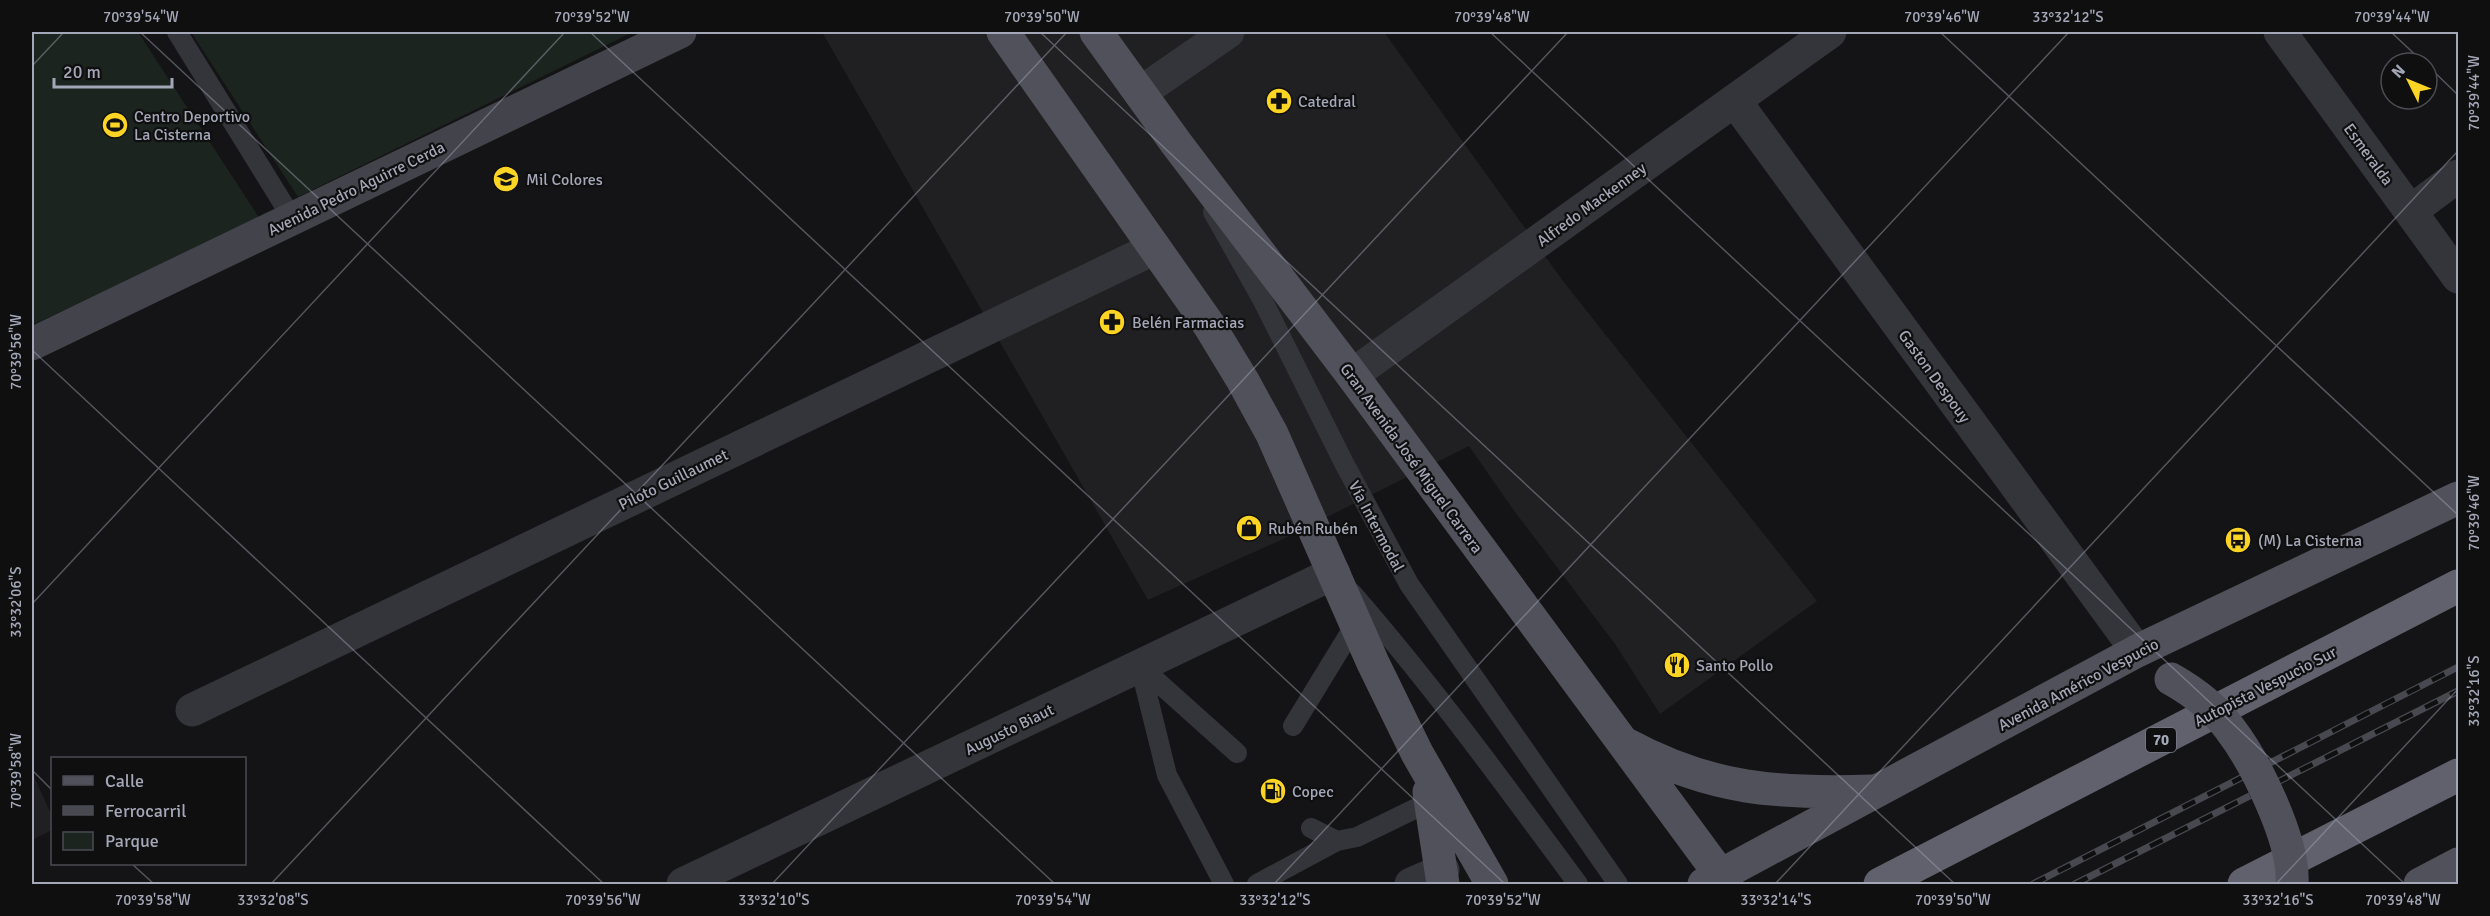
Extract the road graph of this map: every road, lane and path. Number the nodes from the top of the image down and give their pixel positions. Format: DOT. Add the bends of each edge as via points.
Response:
graph roads {
  1 [pos="177,32"];
  2 [pos="680,32"];
  3 [pos="1003,32"];
  4 [pos="1096,32"];
  5 [pos="1228,32"];
  6 [pos="1830,32"];
  7 [pos="2280,32"];
  8 [pos="1140,93"];
  9 [pos="1735,101"];
  10 [pos="1176,143"];
  11 [pos="2458,176"];
  12 [pos="2411,211"];
  13 [pos="292,218"];
  14 [pos="1155,248"];
  15 [pos="2458,277"];
  16 [pos="32,345"];
  17 [pos="1352,375"];
  18 [pos="2458,498"];
  19 [pos="1334,573"];
  20 [pos="2458,586"];
  21 [pos="1356,623"];
  22 [pos="2127,656"];
  23 [pos="1140,666"];
  24 [pos="192,710"];
  25 [pos="1293,726"];
  26 [pos="1621,741"];
  27 [pos="1237,753"];
  28 [pos="1417,753"];
  29 [pos="2458,775"];
  30 [pos="1880,791"];
  31 [pos="1431,801"];
  32 [pos="1311,828"];
  33 [pos="1337,841"];
  34 [pos="2458,864"];
  35 [pos="1443,877"];
  36 [pos="1717,882"];
  37 [pos="683,885"];
  38 [pos="1224,885"];
  39 [pos="1257,885"];
  40 [pos="1411,885"];
  41 [pos="1492,885"];
  42 [pos="1578,885"];
  43 [pos="1618,885"];
  44 [pos="1880,885"];
  45 [pos="2244,885"];
  46 [pos="2292,885"];
  47 [pos="2420,885"];
  1 -- 13 [label="lane"];
  2 -- 13 [label="street, Avenida Pedro Aguirre Cerda"];
  3 -- 14 [label="main road"];
  4 -- 8 [label="main road, Gran Avenida José Miguel Carrera"];
  5 -- 8 [label="street"];
  6 -- 9 [label="street, Alfredo Mackenney"];
  7 -- 12 [label="street, Esmeralda"];
  8 -- 10 [label="main road, Gran Avenida José Miguel Carrera"];
  9 -- 17 [label="street, Alfredo Mackenney"];
  9 -- 22 [label="street, Gaston Despouy"];
  10 -- 17 [label="main road, Gran Avenida José Miguel Carrera"];
  10 -- 43 [label="lane, Vía Intermodal" via="1262,299 1409,584"];
  11 -- 12 [label="street"];
  12 -- 15 [label="street, Esmeralda"];
  13 -- 16 [label="street, Avenida Pedro Aguirre Cerda"];
  14 -- 19 [label="main road" via="1243,381 1272,434"];
  14 -- 24 [label="street, Piloto Guillaumet"];
  17 -- 26 [label="main road, Gran Avenida José Miguel Carrera"];
  18 -- 22 [label="main road, Avenida Américo Vespucio"];
  19 -- 21 [label="main road"];
  19 -- 23 [label="street, Augusto Biaut"];
  19 -- 42 [label="lane" via="1422,676"];
  20 -- 44 [label="highway, Autopista Vespucio Sur / 70"];
  21 -- 25 [label="lane"];
  21 -- 28 [label="main road"];
  22 -- 30 [label="main road, Avenida Américo Vespucio"];
  22 -- 46 [label="main road, bridge" via="2171,679 2218,714 2242,748 2284,834"];
  23 -- 27 [label="lane"];
  23 -- 37 [label="street, Augusto Biaut"];
  23 -- 38 [label="lane" via="1167,775"];
  26 -- 30 [label="main road" via="1676,768 1738,787"];
  26 -- 36 [label="main road, Gran Avenida José Miguel Carrera"];
  28 -- 31 [label="main road"];
  28 -- 41 [label="main road"];
  29 -- 45 [label="highway"];
  30 -- 36 [label="main road, Avenida Américo Vespucio"];
  31 -- 33 [label="lane" via="1374,831"];
  31 -- 35 [label="main road"];
  32 -- 33 [label="lane"];
  33 -- 39 [label="lane"];
  34 -- 47 [label="main road"];
  35 -- 40 [label="street"];
}
